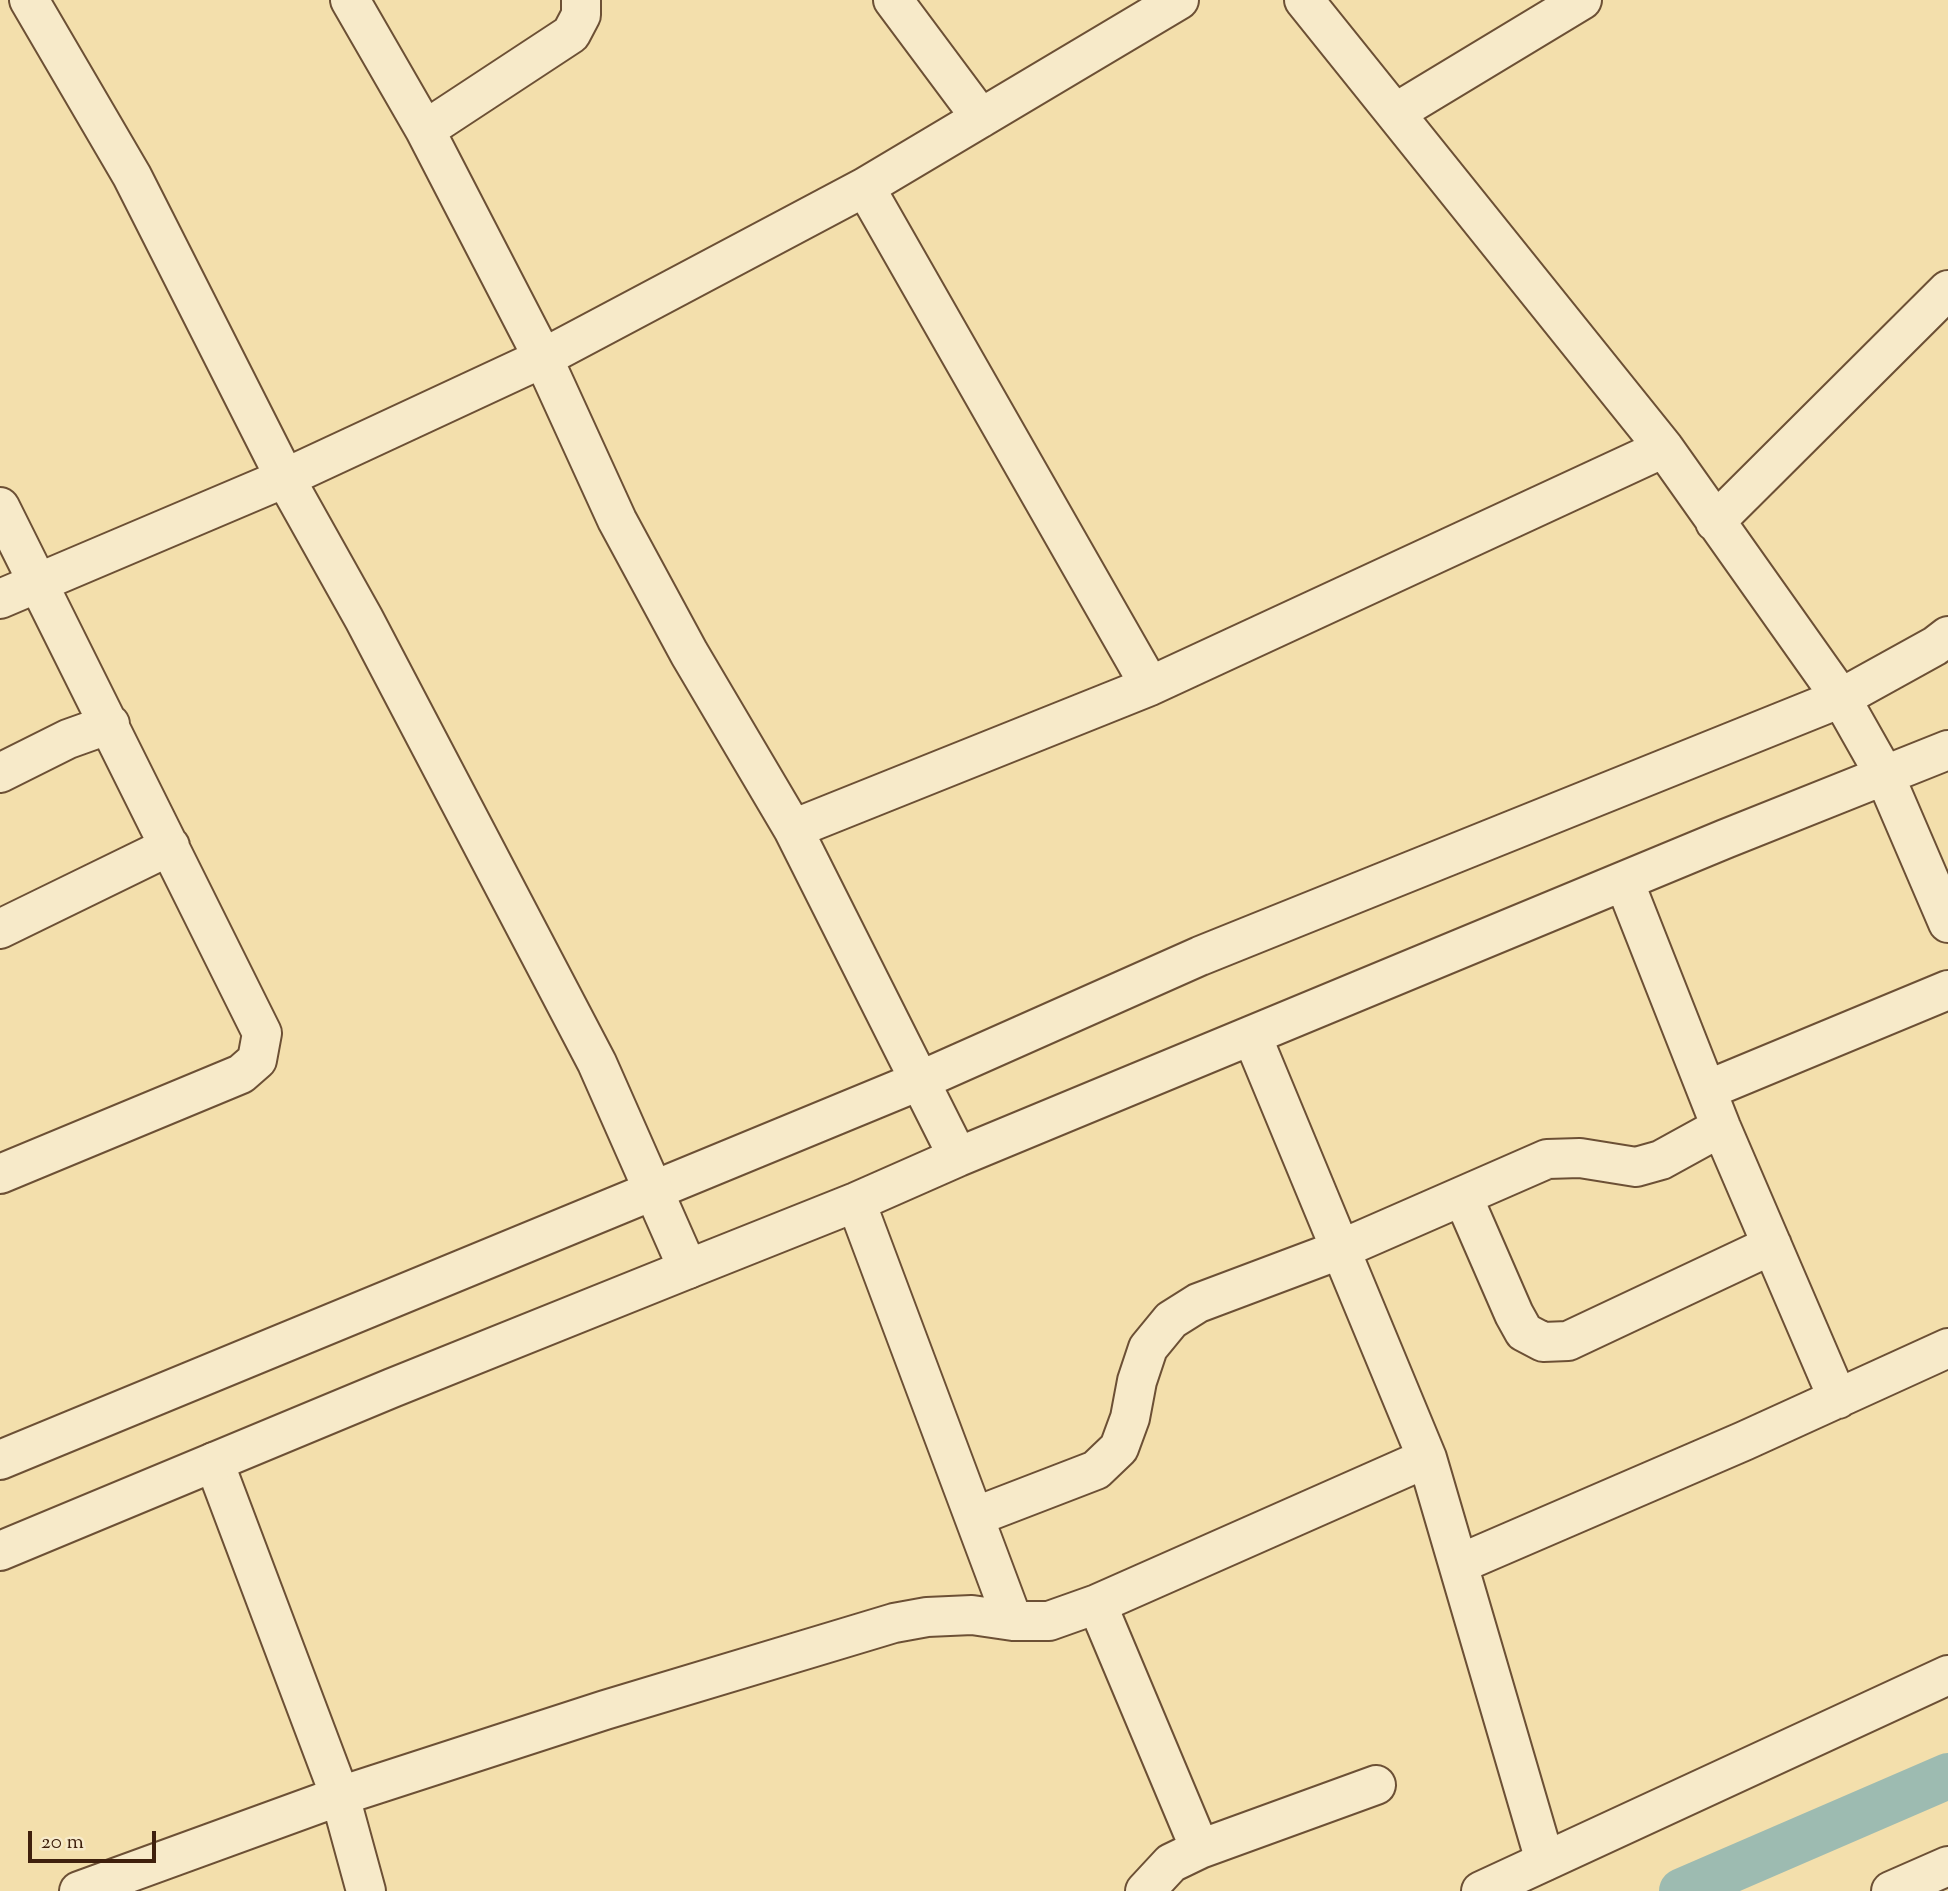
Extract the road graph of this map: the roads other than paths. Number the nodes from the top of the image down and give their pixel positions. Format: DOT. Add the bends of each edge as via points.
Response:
graph roads {
  1 [pos="29,0"];
  2 [pos="350,0"];
  3 [pos="581,0"];
  4 [pos="894,0"];
  5 [pos="1180,0"];
  6 [pos="1304,0"];
  7 [pos="1582,0"];
  8 [pos="1395,113"];
  9 [pos="981,118"];
  10 [pos="425,130"];
  11 [pos="865,187"];
  12 [pos="1948,290"];
  13 [pos="543,358"];
  14 [pos="1664,448"];
  15 [pos="285,478"];
  16 [pos="0,507"];
  17 [pos="1714,522"];
  18 [pos="37,582"];
  19 [pos="0,598"];
  20 [pos="1948,636"];
  21 [pos="1150,685"];
  22 [pos="1841,698"];
  23 [pos="110,724"];
  24 [pos="1948,750"];
  25 [pos="0,773"];
  26 [pos="1884,774"];
  27 [pos="793,829"];
  28 [pos="170,846"];
  29 [pos="1624,881"];
  30 [pos="1948,923"];
  31 [pos="0,929"];
  32 [pos="1948,990"];
  33 [pos="1252,1036"];
  34 [pos="919,1082"];
  35 [pos="1707,1090"];
  36 [pos="1721,1127"];
  37 [pos="958,1157"];
  38 [pos="0,1174"];
  39 [pos="653,1190"];
  40 [pos="1463,1196"];
  41 [pos="856,1202"];
  42 [pos="1772,1245"];
  43 [pos="1339,1250"];
  44 [pos="688,1269"];
  45 [pos="1946,1354"];
  46 [pos="1838,1399"];
  47 [pos="1427,1458"];
  48 [pos="0,1460"];
  49 [pos="214,1462"];
  50 [pos="974,1517"];
  51 [pos="0,1551"];
  52 [pos="1459,1564"];
  53 [pos="1097,1604"];
  54 [pos="1013,1622"];
  55 [pos="1948,1675"];
  56 [pos="1376,1785"];
  57 [pos="340,1796"];
  58 [pos="1200,1849"];
  59 [pos="1545,1861"];
  60 [pos="1948,1866"];
  61 [pos="79,1891"];
  62 [pos="366,1891"];
  63 [pos="1145,1891"];
  64 [pos="1481,1891"];
  65 [pos="1891,1891"];
  1 -- 15 [label="street" via="132,176"];
  2 -- 10 [label="street"];
  3 -- 10 [label="street" via="581,15 571,33"];
  4 -- 9 [label="street"];
  5 -- 9 [label="street"];
  6 -- 8 [label="street"];
  7 -- 8 [label="street"];
  8 -- 14 [label="street"];
  9 -- 11 [label="street"];
  10 -- 13 [label="street"];
  11 -- 13 [label="street"];
  11 -- 21 [label="street"];
  12 -- 17 [label="street"];
  13 -- 15 [label="street"];
  13 -- 27 [label="street" via="617,520"];
  14 -- 17 [label="street"];
  14 -- 21 [label="street"];
  15 -- 18 [label="street"];
  15 -- 39 [label="street" via="597,1063"];
  16 -- 18 [label="street"];
  17 -- 22 [label="street"];
  18 -- 19 [label="street"];
  18 -- 23 [label="street"];
  20 -- 22 [label="street"];
  21 -- 27 [label="street"];
  22 -- 26 [label="street"];
  22 -- 34 [label="street" via="1200,956"];
  23 -- 25 [label="street"];
  23 -- 28 [label="street"];
  24 -- 26 [label="street"];
  26 -- 29 [label="street"];
  26 -- 30 [label="street"];
  27 -- 34 [label="street"];
  28 -- 31 [label="street"];
  28 -- 38 [label="street" via="262,1033 257,1060 241,1074"];
  29 -- 33 [label="street"];
  29 -- 35 [label="street"];
  32 -- 35 [label="street"];
  33 -- 37 [label="street"];
  33 -- 43 [label="street"];
  34 -- 37 [label="street"];
  34 -- 39 [label="street"];
  35 -- 36 [label="street"];
  36 -- 40 [label="street" via="1661,1160 1636,1167 1580,1158 1548,1160"];
  36 -- 42 [label="street"];
  37 -- 41 [label="street"];
  39 -- 44 [label="street"];
  39 -- 48 [label="street"];
  40 -- 42 [label="street" via="1519,1323 1524,1332 1543,1342 1568,1341"];
  40 -- 43 [label="street"];
  41 -- 44 [label="street"];
  41 -- 50 [label="street"];
  42 -- 46 [label="street"];
  43 -- 47 [label="street"];
  43 -- 50 [label="street" via="1198,1303 1171,1320 1148,1348 1119,1448 1104,1463"];
  44 -- 49 [label="street"];
  45 -- 46 [label="street"];
  46 -- 52 [label="street"];
  47 -- 52 [label="street"];
  47 -- 53 [label="street"];
  49 -- 51 [label="street"];
  49 -- 57 [label="street"];
  50 -- 54 [label="street"];
  52 -- 59 [label="street"];
  53 -- 54 [label="street" via="1049,1621"];
  53 -- 58 [label="street"];
  54 -- 57 [label="street" via="972,1615 894,1623"];
  55 -- 59 [label="street"];
  56 -- 58 [label="street"];
  57 -- 61 [label="street"];
  57 -- 62 [label="street"];
  58 -- 63 [label="street" via="1171,1863"];
  59 -- 64 [label="street"];
  60 -- 65 [label="street"];
}
